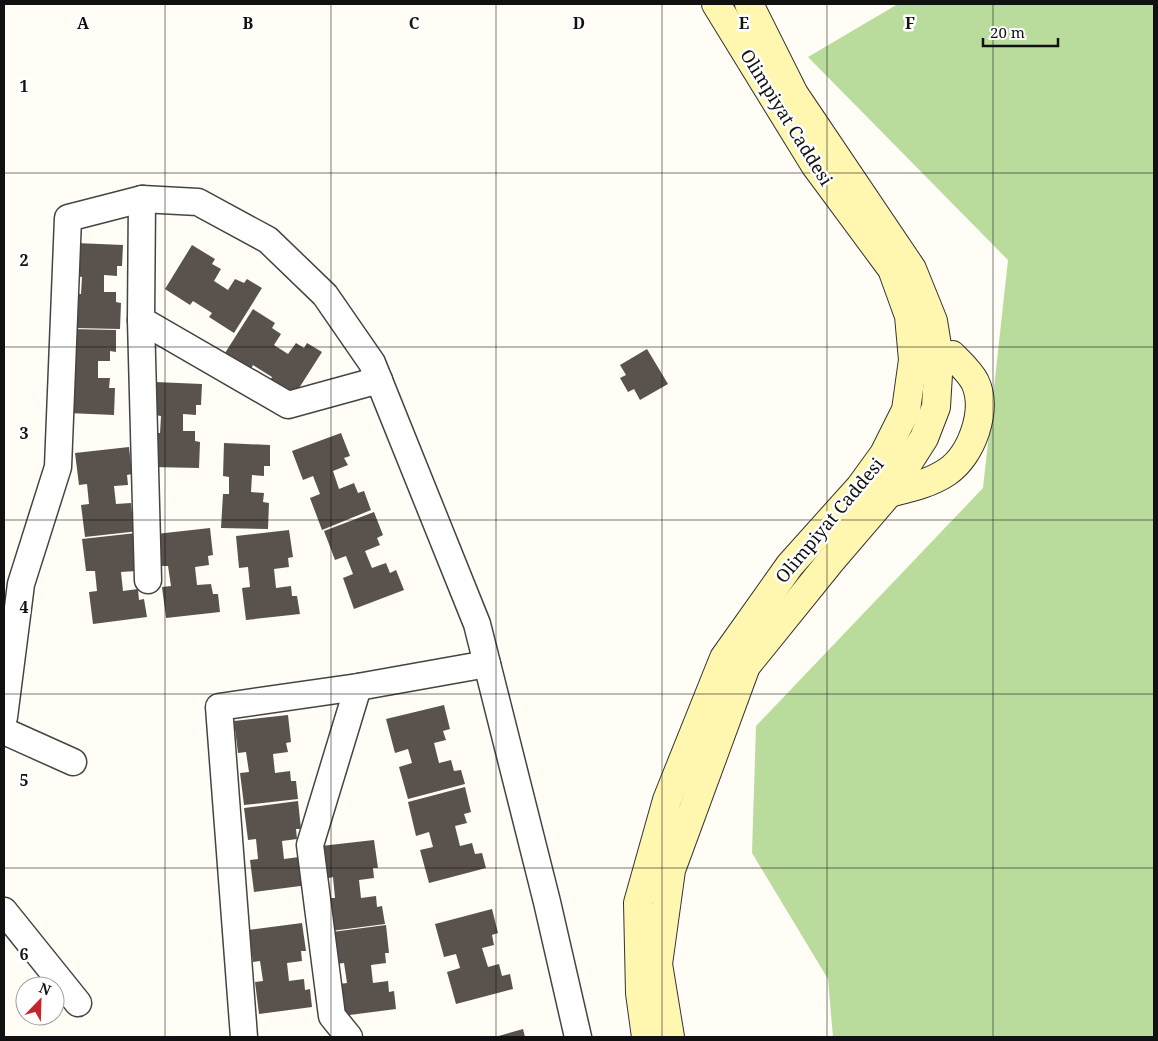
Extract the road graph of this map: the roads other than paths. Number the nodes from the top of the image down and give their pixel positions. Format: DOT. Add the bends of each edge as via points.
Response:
graph roads {
  1 [pos="716,4"];
  2 [pos="749,4"];
  3 [pos="142,199"];
  4 [pos="141,320"];
  5 [pos="939,358"];
  6 [pos="379,380"];
  7 [pos="906,410"];
  8 [pos="889,493"];
  9 [pos="148,580"];
  10 [pos="487,664"];
  11 [pos="358,687"];
  12 [pos="4,717"];
  13 [pos="4,731"];
  14 [pos="73,762"];
  15 [pos="4,911"];
  16 [pos="78,1004"];
  17 [pos="244,1037"];
  18 [pos="349,1037"];
  19 [pos="578,1037"];
  20 [pos="646,1037"];
  21 [pos="670,1037"];
  1 -- 7 [label="street, Olimpiyat Caddesi" via="815,165 892,269 909,316 913,360"];
  2 -- 5 [label="street, Olimpiyat Caddesi" via="794,94 912,269 933,321"];
  3 -- 4 [label="street"];
  3 -- 6 [label="street" via="198,202 268,240 325,295 372,363"];
  3 -- 12 [label="street" via="68,218 58,467 21,584"];
  4 -- 6 [label="street" via="288,406"];
  4 -- 9 [label="street"];
  5 -- 7 [label="street" via="919,376"];
  5 -- 8 [label="street, Olimpiyat Caddesi" via="936,407 924,438"];
  5 -- 8 [label="street" via="952,355 975,382 980,405 976,431 963,455 949,471 927,483"];
  6 -- 10 [label="street" via="477,624"];
  7 -- 20 [label="street, Olimpiyat Caddesi" via="884,454 860,487 790,566 724,658 667,800 638,903 640,994"];
  8 -- 21 [label="street, Olimpiyat Caddesi" via="746,666 671,870 658,964"];
  10 -- 11 [label="street"];
  10 -- 19 [label="street"];
  11 -- 17 [label="street" via="219,707"];
  11 -- 18 [label="street" via="310,844 332,1016"];
  13 -- 14 [label="street"];
  15 -- 16 [label="street"];
}
